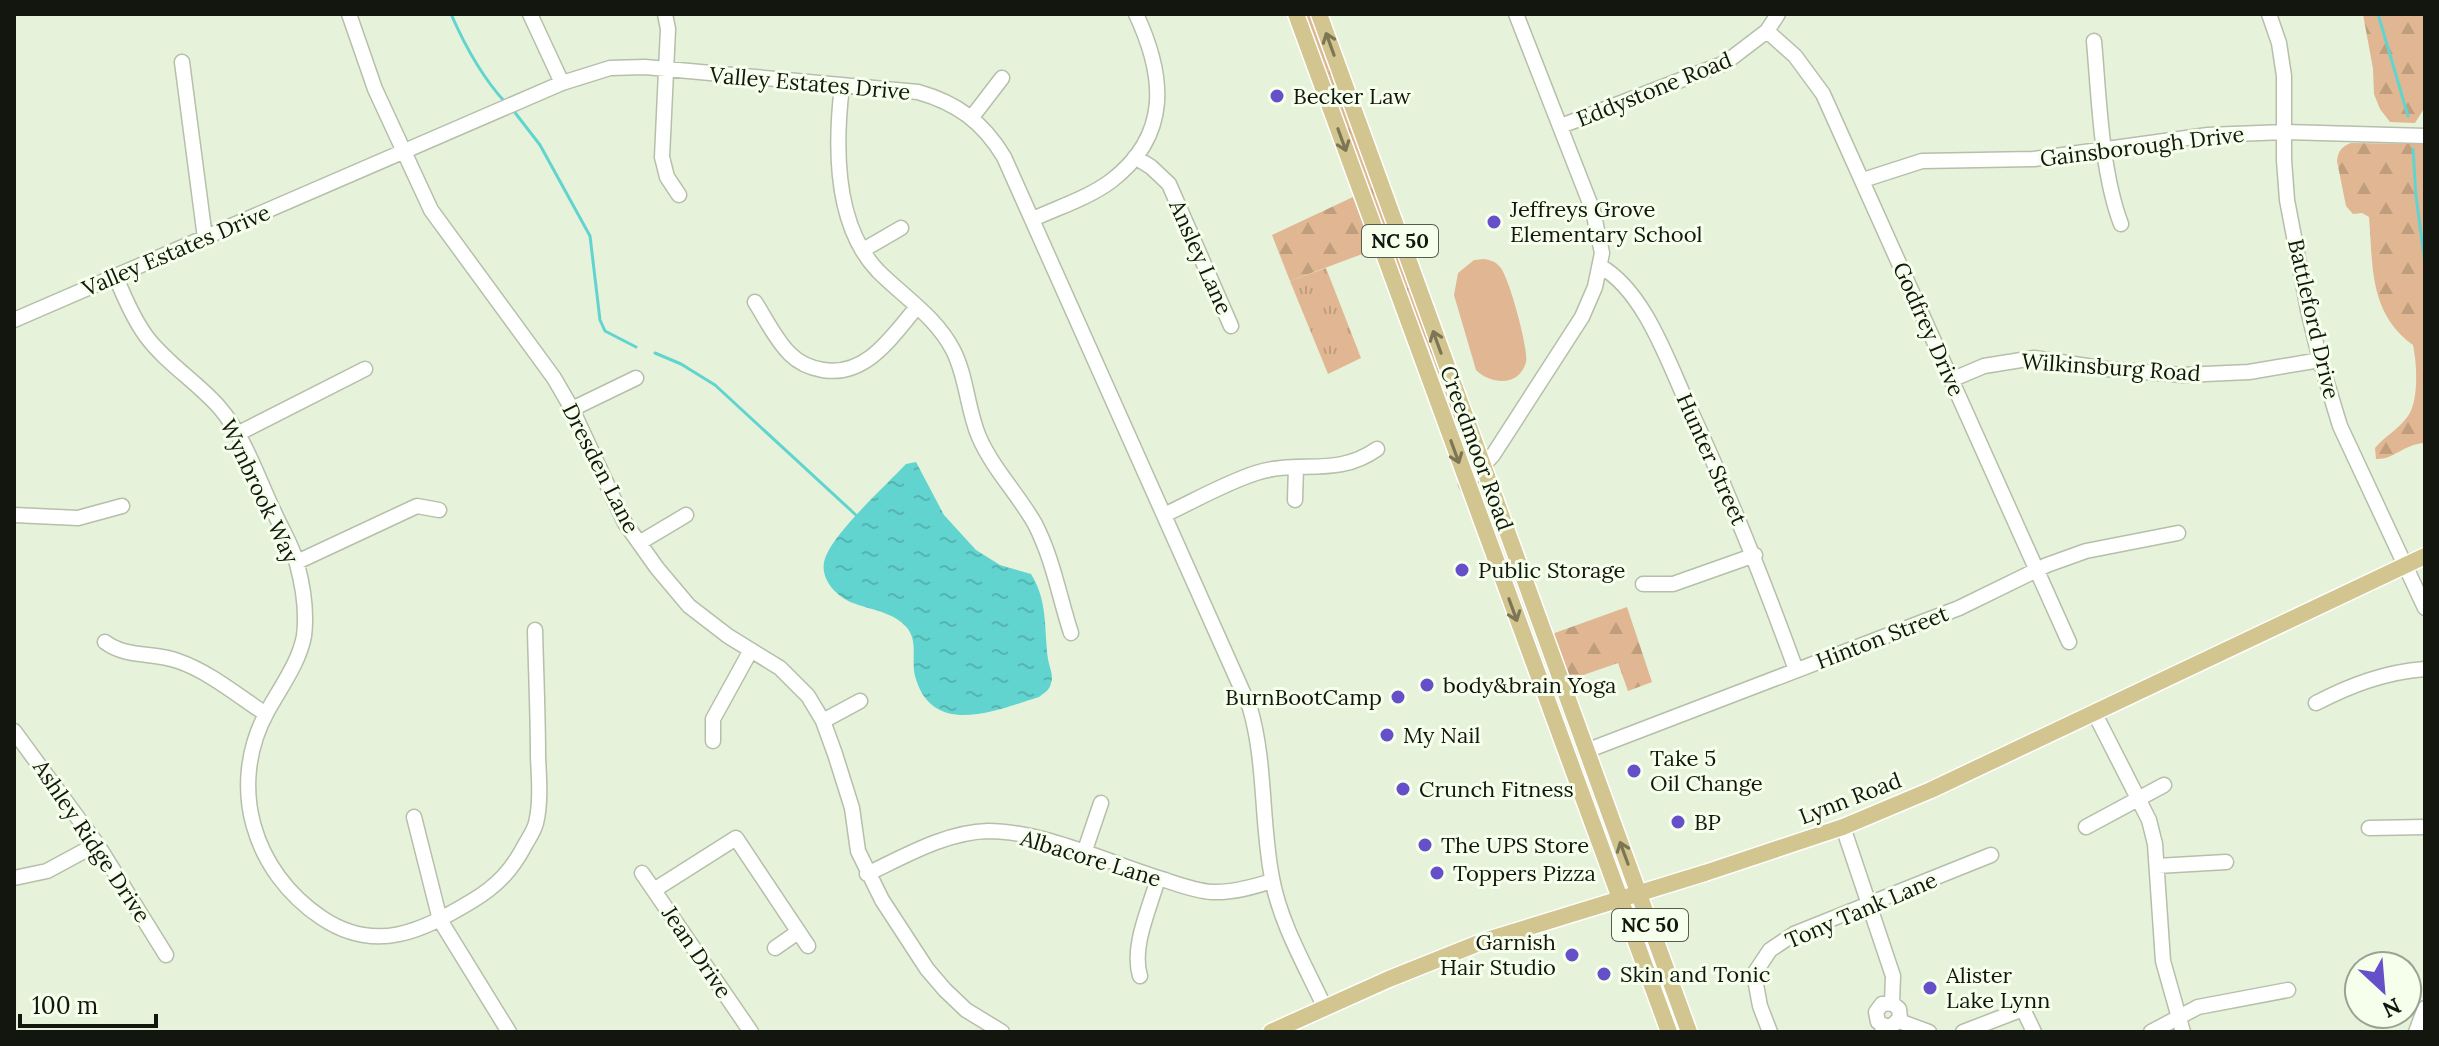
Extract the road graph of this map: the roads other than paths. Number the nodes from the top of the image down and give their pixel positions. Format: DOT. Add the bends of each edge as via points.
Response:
graph roads {
  1 [pos="349,14"];
  2 [pos="530,14"];
  3 [pos="665,14"];
  4 [pos="1136,14"];
  5 [pos="1296,14"];
  6 [pos="1319,14"];
  7 [pos="1516,14"];
  8 [pos="1778,14"];
  9 [pos="2269,14"];
  10 [pos="1767,31"];
  11 [pos="2094,41"];
  12 [pos="182,62"];
  13 [pos="665,70"];
  14 [pos="1002,78"];
  15 [pos="562,83"];
  16 [pos="842,86"];
  17 [pos="972,117"];
  18 [pos="1561,126"];
  19 [pos="2285,132"];
  20 [pos="2425,136"];
  21 [pos="2105,149"];
  22 [pos="402,152"];
  23 [pos="1135,157"];
  24 [pos="1863,180"];
  25 [pos="679,195"];
  26 [pos="1033,219"];
  27 [pos="2121,224"];
  28 [pos="901,228"];
  29 [pos="205,238"];
  30 [pos="863,250"];
  31 [pos="1600,266"];
  32 [pos="116,277"];
  33 [pos="755,302"];
  34 [pos="917,307"];
  35 [pos="14,320"];
  36 [pos="1231,326"];
  37 [pos="2320,360"];
  38 [pos="365,369"];
  39 [pos="636,378"];
  40 [pos="1951,380"];
  41 [pos="572,409"];
  42 [pos="237,434"];
  43 [pos="1377,449"];
  44 [pos="1296,467"];
  45 [pos="1482,468"];
  46 [pos="1466,484"];
  47 [pos="1295,500"];
  48 [pos="122,506"];
  49 [pos="439,510"];
  50 [pos="14,515"];
  51 [pos="686,515"];
  52 [pos="1164,515"];
  53 [pos="2178,533"];
  54 [pos="639,543"];
  55 [pos="1755,555"];
  56 [pos="2425,556"];
  57 [pos="297,562"];
  58 [pos="2405,566"];
  59 [pos="2036,570"];
  60 [pos="1643,584"];
  61 [pos="2425,608"];
  62 [pos="535,630"];
  63 [pos="1071,633"];
  64 [pos="105,642"];
  65 [pos="2069,642"];
  66 [pos="751,650"];
  67 [pos="2425,669"];
  68 [pos="1796,670"];
  69 [pos="860,701"];
  70 [pos="2316,703"];
  71 [pos="266,714"];
  72 [pos="2095,714"];
  73 [pos="823,721"];
  74 [pos="14,731"];
  75 [pos="713,741"];
  76 [pos="1586,751"];
  77 [pos="2164,785"];
  78 [pos="2139,800"];
  79 [pos="1101,803"];
  80 [pos="414,817"];
  81 [pos="1843,827"];
  82 [pos="2086,827"];
  83 [pos="2425,827"];
  84 [pos="2369,828"];
  85 [pos="97,844"];
  86 [pos="1084,853"];
  87 [pos="1991,855"];
  88 [pos="2226,862"];
  89 [pos="2157,866"];
  90 [pos="642,873"];
  91 [pos="867,874"];
  92 [pos="14,878"];
  93 [pos="1158,878"];
  94 [pos="1272,881"];
  95 [pos="654,890"];
  96 [pos="1639,895"];
  97 [pos="1620,901"];
  98 [pos="1868,903"];
  99 [pos="440,920"];
  100 [pos="798,932"];
  101 [pos="808,946"];
  102 [pos="775,948"];
  103 [pos="166,955"];
  104 [pos="1140,976"];
  105 [pos="2288,990"];
  106 [pos="1892,1003"];
  107 [pos="1325,1008"];
  108 [pos="2425,1008"];
  109 [pos="2179,1016"];
  110 [pos="1889,1027"];
  111 [pos="509,1032"];
  112 [pos="751,1032"];
  113 [pos="1002,1032"];
  114 [pos="1271,1032"];
  115 [pos="1669,1032"];
  116 [pos="1689,1032"];
  117 [pos="1770,1032"];
  118 [pos="1929,1032"];
  119 [pos="1963,1032"];
  120 [pos="2034,1032"];
  121 [pos="2151,1032"];
  122 [pos="2183,1032"];
  123 [pos="2416,1032"];
  1 -- 22 [label="street, Dresden Lane"];
  2 -- 15 [label="street"];
  3 -- 13 [label="street"];
  4 -- 23 [label="street" via="1156,66 1159,105"];
  5 -- 46 [label="main road, Creedmoor Road / NC 50, one-way"];
  45 -- 6 [label="main road, Creedmoor Road / NC 50, one-way"];
  7 -- 18 [label="street"];
  8 -- 10 [label="street, Eddystone Road"];
  9 -- 19 [label="street, Battleford Drive" via="2284,76"];
  10 -- 18 [label="street, Eddystone Road" via="1725,63"];
  10 -- 24 [label="street, Godfrey Drive" via="1812,76"];
  11 -- 21 [label="street"];
  12 -- 29 [label="street"];
  13 -- 15 [label="street, Valley Estates Drive" via="610,68"];
  13 -- 16 [label="street, Valley Estates Drive"];
  13 -- 25 [label="street" via="662,157"];
  14 -- 17 [label="street"];
  15 -- 22 [label="street, Valley Estates Drive"];
  16 -- 17 [label="street, Valley Estates Drive" via="918,92"];
  16 -- 30 [label="street" via="837,166"];
  17 -- 26 [label="street, Valley Estates Drive" via="1004,157"];
  18 -- 31 [label="street" via="1593,211"];
  19 -- 20 [label="street, Gainsborough Drive"];
  19 -- 21 [label="street, Gainsborough Drive" via="2208,135"];
  19 -- 37 [label="street, Battleford Drive" via="2287,200"];
  21 -- 24 [label="street, Gainsborough Drive" via="2034,159 1922,161"];
  21 -- 27 [label="street"];
  22 -- 29 [label="street, Valley Estates Drive"];
  22 -- 41 [label="street, Dresden Lane" via="431,210 531,344"];
  23 -- 26 [label="street" via="1091,193"];
  23 -- 36 [label="street, Ansley Lane" via="1169,184"];
  24 -- 40 [label="street, Godfrey Drive"];
  26 -- 52 [label="street, Valley Estates Drive"];
  28 -- 30 [label="street"];
  29 -- 32 [label="street, Valley Estates Drive"];
  30 -- 34 [label="street"];
  31 -- 45 [label="street" via="1582,317"];
  31 -- 55 [label="street, Hunter Street" via="1631,294 1658,338"];
  32 -- 35 [label="street, Valley Estates Drive"];
  32 -- 42 [label="street, Wynbrook Way" via="147,337 201,387"];
  33 -- 34 [label="street" via="796,360 832,371 871,358"];
  34 -- 63 [label="street" via="954,351 979,438 1043,541"];
  37 -- 40 [label="street, Wilkinsburg Road" via="2249,372 2183,375 2034,358 1984,366"];
  37 -- 58 [label="street, Battleford Drive" via="2340,426"];
  38 -- 42 [label="street"];
  39 -- 41 [label="street"];
  40 -- 59 [label="street, Godfrey Drive"];
  41 -- 54 [label="street, Dresden Lane" via="613,501"];
  42 -- 57 [label="street, Wynbrook Way"];
  43 -- 44 [label="street" via="1360,461 1335,467"];
  44 -- 47 [label="street"];
  44 -- 52 [label="street" via="1255,473"];
  45 -- 46 [label="street"];
  45 -- 76 [label="main road, Creedmoor Road / NC 50"];
  46 -- 97 [label="main road, Creedmoor Road / NC 50, one-way"];
  48 -- 50 [label="street" via="78,518"];
  49 -- 57 [label="street" via="417,506"];
  51 -- 54 [label="street"];
  52 -- 94 [label="street, Valley Estates Drive" via="1252,717"];
  53 -- 59 [label="street, Hinton Street" via="2086,551"];
  54 -- 66 [label="street, Dresden Lane" via="689,606"];
  55 -- 60 [label="street" via="1673,584"];
  55 -- 68 [label="street, Hunter Street"];
  56 -- 58 [label="main road, Lynn Road"];
  57 -- 71 [label="street, Wynbrook Way" via="305,603 304,637"];
  58 -- 61 [label="street, Battleford Drive"];
  58 -- 72 [label="main road, Lynn Road"];
  59 -- 65 [label="street, Godfrey Drive"];
  59 -- 68 [label="street, Hinton Street" via="1977,601"];
  62 -- 99 [label="street, Wynbrook Way" via="536,825 514,866 495,887"];
  64 -- 71 [label="street" via="196,668"];
  66 -- 73 [label="street, Dresden Lane" via="796,682"];
  66 -- 75 [label="street" via="713,719"];
  67 -- 70 [label="street" via="2383,674"];
  68 -- 76 [label="street, Hinton Street"];
  69 -- 73 [label="street"];
  71 -- 99 [label="street, Wynbrook Way" via="247,776 250,820 269,865 291,893 346,932 369,937 400,936"];
  72 -- 78 [label="street"];
  72 -- 81 [label="main road, Lynn Road"];
  73 -- 91 [label="street, Dresden Lane"];
  74 -- 85 [label="street, Ashley Ridge Drive"];
  96 -- 76 [label="main road, Creedmoor Road / NC 50, one-way"];
  77 -- 78 [label="street"];
  78 -- 82 [label="street"];
  78 -- 89 [label="street" via="2149,820"];
  79 -- 86 [label="street"];
  80 -- 99 [label="street"];
  81 -- 96 [label="main road, Lynn Road"];
  81 -- 98 [label="street"];
  83 -- 84 [label="street"];
  85 -- 92 [label="street" via="47,871"];
  85 -- 103 [label="street, Ashley Ridge Drive"];
  86 -- 91 [label="street, Albacore Lane" via="1025,836 974,832"];
  86 -- 93 [label="street, Albacore Lane"];
  87 -- 98 [label="street, Tony Tank Lane"];
  88 -- 89 [label="street"];
  89 -- 109 [label="street" via="2163,961"];
  90 -- 95 [label="street, Jean Drive"];
  91 -- 113 [label="street, Dresden Lane" via="927,969 966,1010"];
  93 -- 94 [label="street, Albacore Lane" via="1212,892"];
  93 -- 104 [label="street" via="1137,951"];
  94 -- 107 [label="street, Valley Estates Drive"];
  95 -- 100 [label="street" via="736,838"];
  95 -- 112 [label="street, Jean Drive"];
  96 -- 97 [label="main road, Lynn Road"];
  96 -- 116 [label="main road, Creedmoor Road / NC 50"];
  97 -- 107 [label="main road, Lynn Road" via="1484,941"];
  97 -- 115 [label="main road, Creedmoor Road / NC 50"];
  98 -- 106 [label="street" via="1893,976"];
  98 -- 117 [label="street, Tony Tank Lane" via="1794,934 1770,950 1754,974"];
  99 -- 111 [label="street"];
  100 -- 101 [label="street"];
  100 -- 102 [label="street"];
  105 -- 109 [label="street" via="2226,1000"];
  106 -- 110 [label="street" via="1899,1009"];
  106 -- 110 [label="street" via="1882,1004 1876,1012 1878,1022"];
  107 -- 114 [label="main road, Lynn Road"];
  108 -- 123 [label="street"];
  109 -- 121 [label="street"];
  109 -- 122 [label="street"];
  110 -- 118 [label="street"];
  119 -- 120 [label="street" via="2023,1009"];
}
